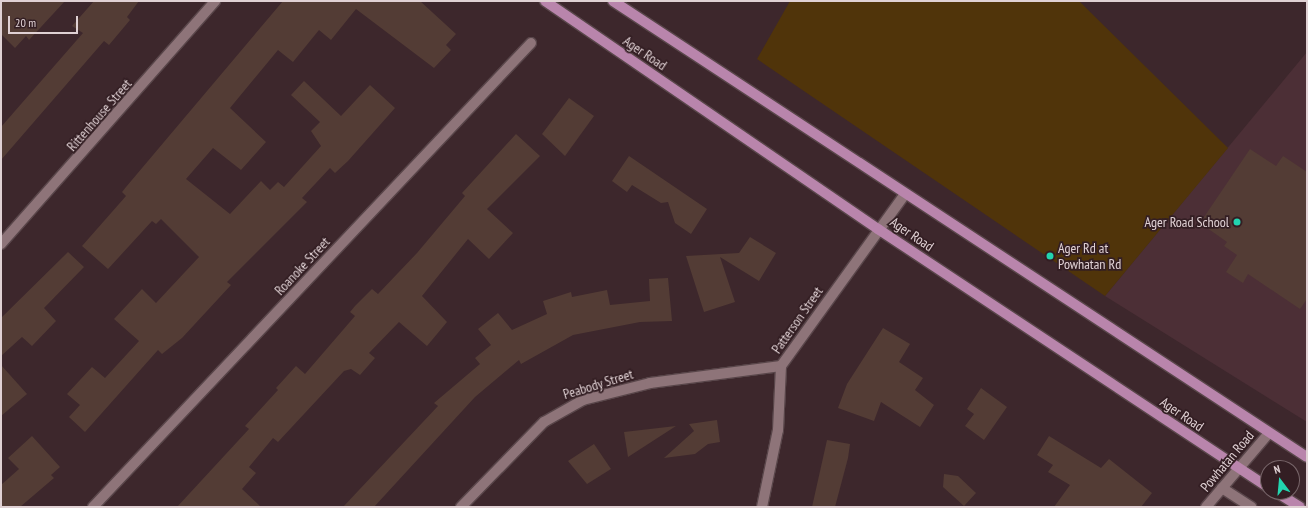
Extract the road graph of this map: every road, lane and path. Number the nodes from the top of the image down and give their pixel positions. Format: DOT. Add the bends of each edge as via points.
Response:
graph roads {
  1 [pos="215,1"];
  2 [pos="545,1"];
  3 [pos="613,1"];
  4 [pos="531,43"];
  5 [pos="905,194"];
  6 [pos="878,229"];
  7 [pos="1,244"];
  8 [pos="781,366"];
  9 [pos="1269,433"];
  10 [pos="1307,457"];
  11 [pos="1239,468"];
  12 [pos="1260,482"];
  13 [pos="1222,488"];
  14 [pos="1289,500"];
  15 [pos="93,507"];
  16 [pos="461,507"];
  17 [pos="762,507"];
  18 [pos="1206,507"];
  19 [pos="1251,507"];
  20 [pos="1300,507"];
  1 -- 7 [label="street, Rittenhouse Street"];
  2 -- 6 [label="main road, Ager Road"];
  3 -- 5 [label="main road, Ager Road"];
  4 -- 15 [label="street, Roanoke Street"];
  5 -- 6 [label="street, Patterson Street"];
  5 -- 9 [label="main road, Ager Road"];
  6 -- 8 [label="street, Patterson Street"];
  6 -- 11 [label="main road, Ager Road"];
  8 -- 16 [label="street, Peabody Street" via="650,383 576,403 544,422"];
  8 -- 17 [label="street, Patterson Street" via="778,430"];
  9 -- 10 [label="main road, Ager Road"];
  9 -- 11 [label="street, Powhatan Road"];
  11 -- 12 [label="main road, Ager Road"];
  11 -- 13 [label="street, Powhatan Road"];
  13 -- 18 [label="street, Powhatan Road"];
  13 -- 19 [label="street"];
  14 -- 20 [label="main road"];
}
